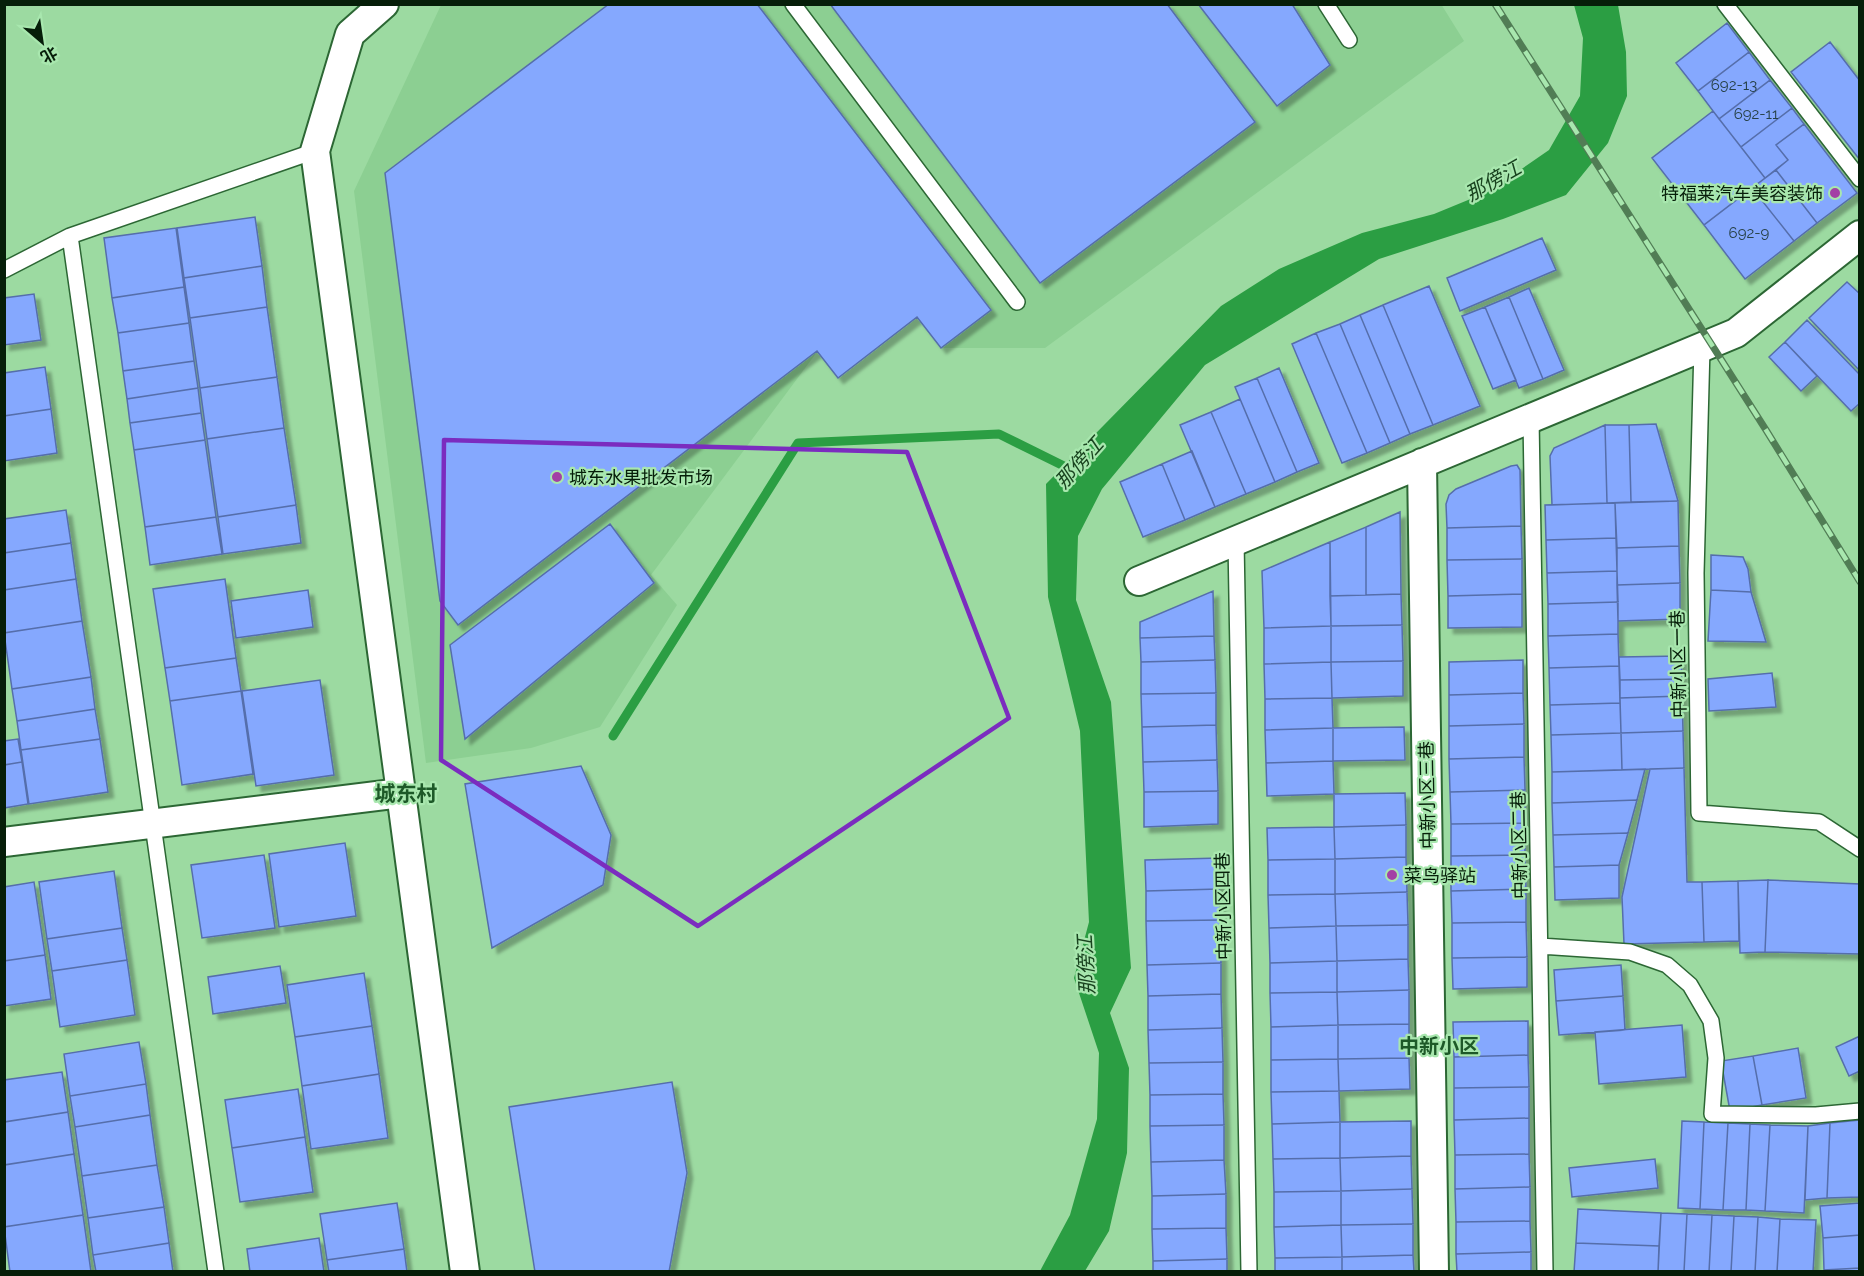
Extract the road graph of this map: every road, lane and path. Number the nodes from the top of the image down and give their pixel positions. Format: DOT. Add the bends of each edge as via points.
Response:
graph roads {
  1 [pos="384,4"];
  2 [pos="793,4"];
  3 [pos="1326,4"];
  4 [pos="1725,4"];
  5 [pos="1349,40"];
  6 [pos="315,151"];
  7 [pos="1860,179"];
  8 [pos="70,236"];
  9 [pos="1860,236"];
  10 [pos="4,270"];
  11 [pos="1017,302"];
  12 [pos="1702,347"];
  13 [pos="1532,418"];
  14 [pos="1422,463"];
  15 [pos="1236,541"];
  16 [pos="1139,581"];
  17 [pos="401,793"];
  18 [pos="153,824"];
  19 [pos="4,842"];
  20 [pos="1860,849"];
  21 [pos="1540,946"];
  22 [pos="1860,1111"];
  23 [pos="216,1272"];
  24 [pos="465,1272"];
  25 [pos="1250,1272"];
  26 [pos="1434,1272"];
  27 [pos="1545,1272"];
  1 -- 6 [label="street" via="350,34"];
  2 -- 11 [label="lane"];
  3 -- 5 [label="lane"];
  4 -- 7 [label="lane"];
  6 -- 8 [label="lane"];
  6 -- 17 [label="street"];
  8 -- 10 [label="lane"];
  8 -- 18 [label="lane"];
  9 -- 12 [label="street" via="1736,333"];
  12 -- 13 [label="street"];
  12 -- 20 [label="lane, 中新小区一巷" via="1696,573 1699,813 1819,822"];
  13 -- 14 [label="street"];
  13 -- 21 [label="lane, 中新小区二巷"];
  14 -- 15 [label="street"];
  14 -- 26 [label="street, 中新小区三巷"];
  15 -- 16 [label="street"];
  15 -- 25 [label="lane, 中新小区四巷"];
  17 -- 18 [label="street"];
  17 -- 24 [label="street"];
  18 -- 19 [label="street"];
  18 -- 23 [label="lane"];
  21 -- 22 [label="lane" via="1630,952 1667,965 1690,985 1711,1021 1716,1058 1712,1114 1816,1115"];
  21 -- 27 [label="lane, 中新小区二巷"];
}
